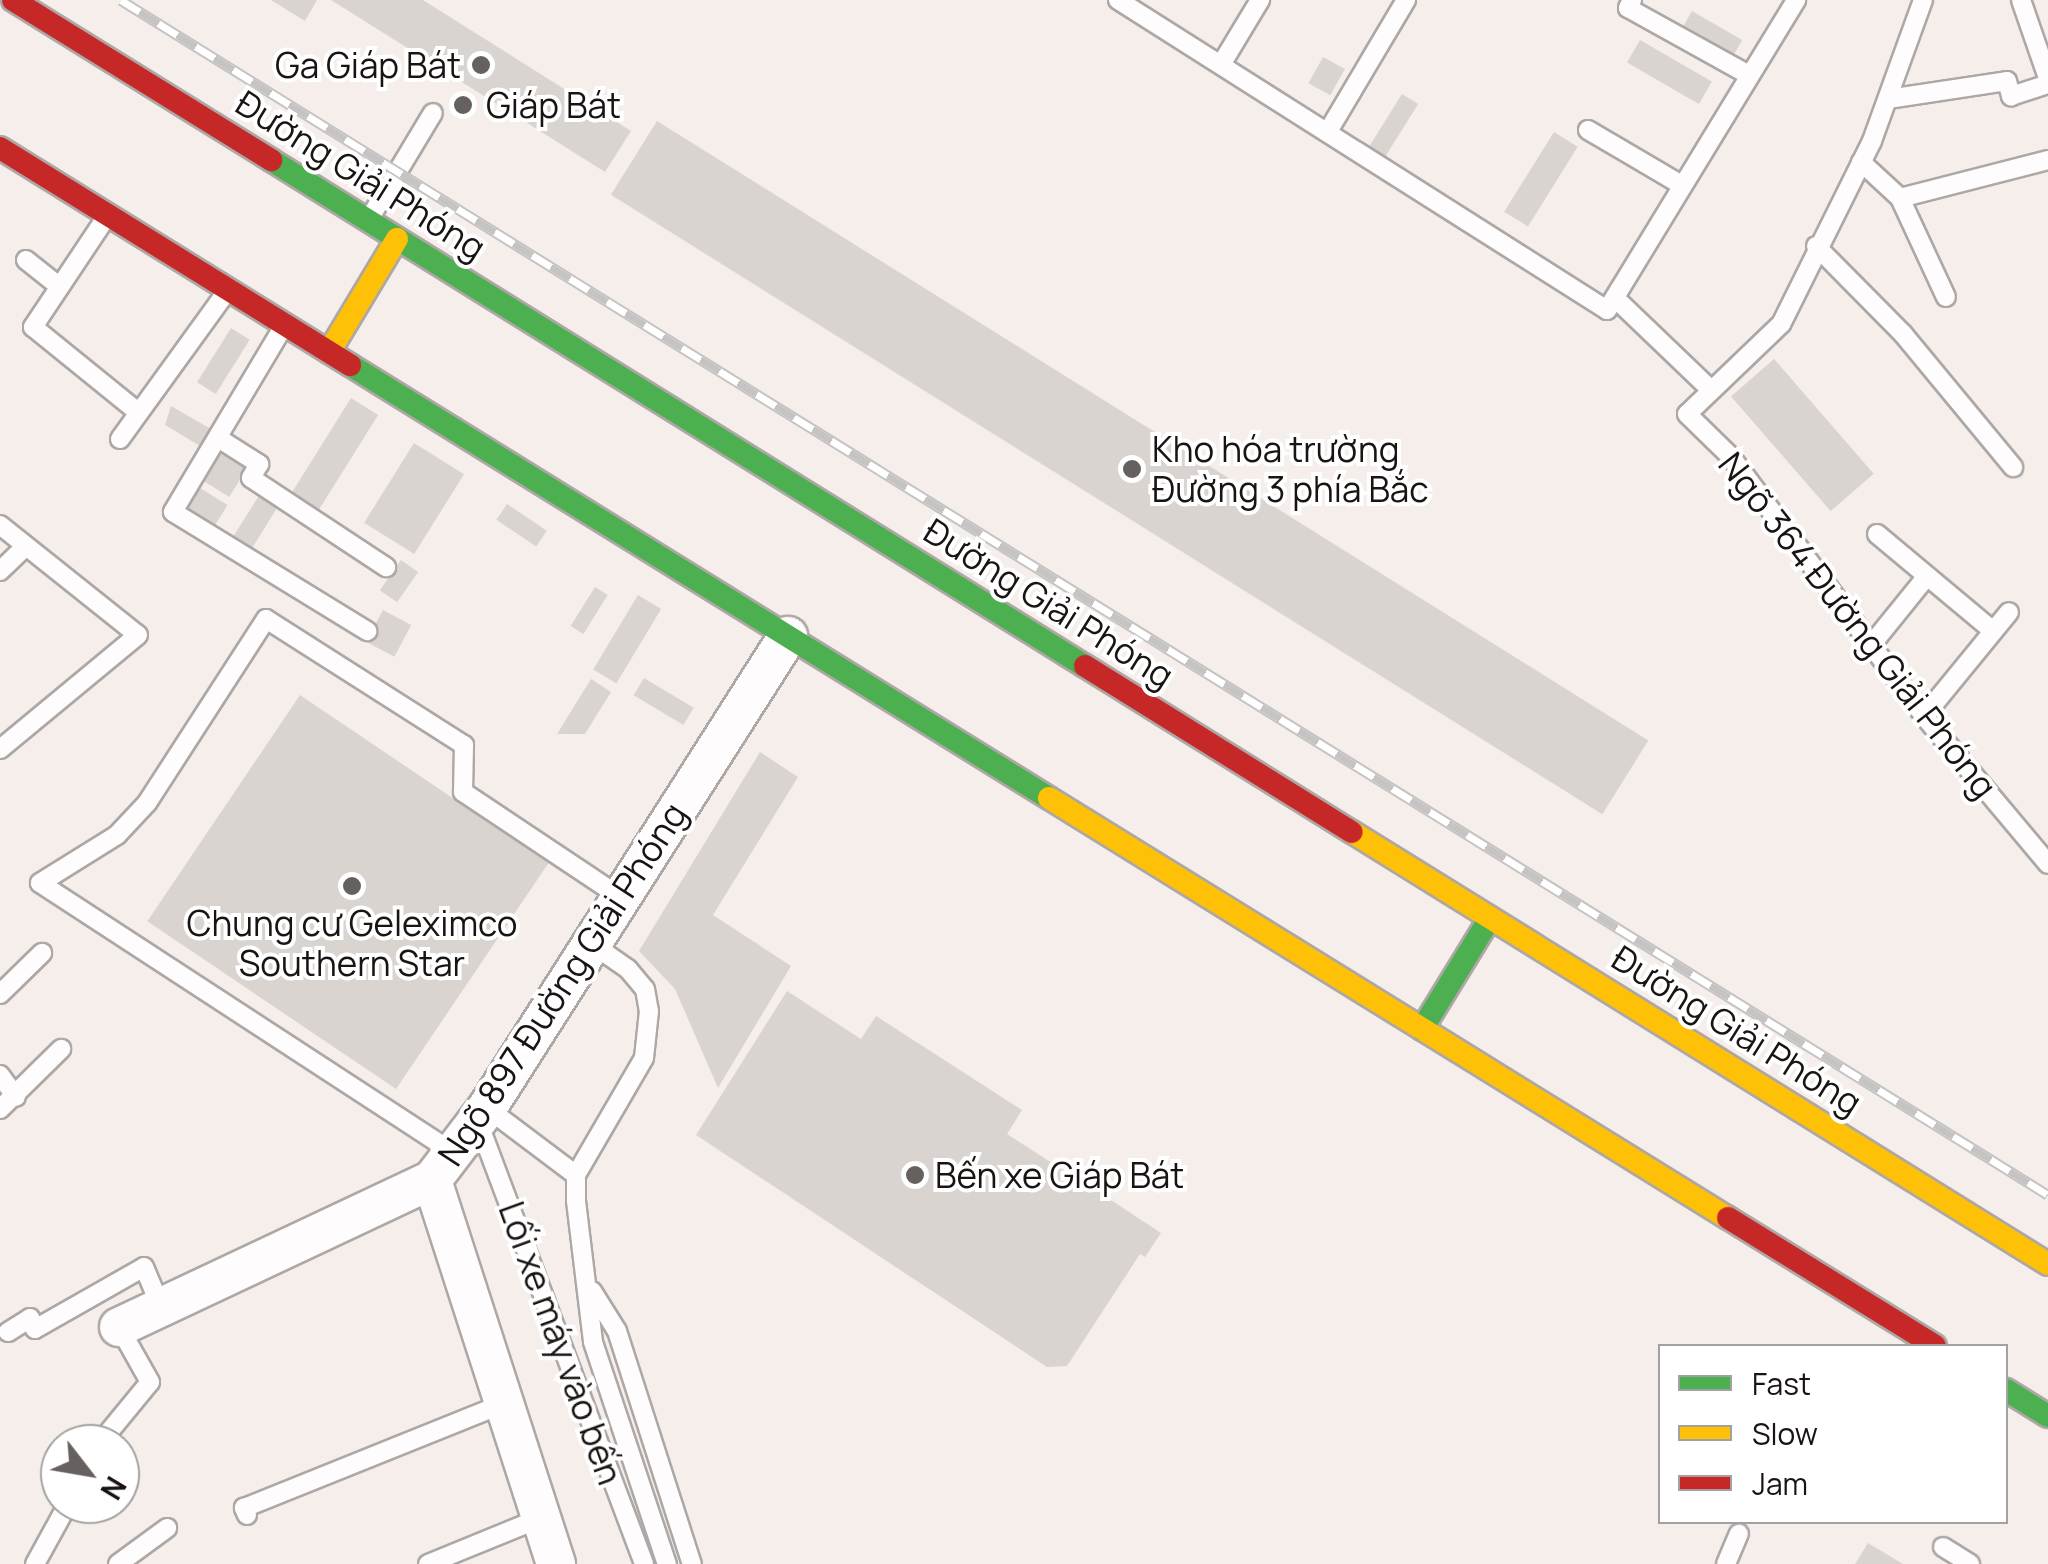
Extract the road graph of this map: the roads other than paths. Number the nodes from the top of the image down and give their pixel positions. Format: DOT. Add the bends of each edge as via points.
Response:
graph roads {
  1 [pos="13,0"];
  2 [pos="1118,0"];
  3 [pos="1260,0"];
  4 [pos="1406,0"];
  5 [pos="1632,0"];
  6 [pos="1796,0"];
  7 [pos="1923,0"];
  8 [pos="2026,2"];
  9 [pos="1222,63"];
  10 [pos="1749,75"];
  11 [pos="2048,81"];
  12 [pos="1888,99"];
  13 [pos="433,113"];
  14 [pos="1330,128"];
  15 [pos="1588,130"];
  16 [pos="0,148"];
  17 [pos="2048,160"];
  18 [pos="1860,162"];
  19 [pos="1680,184"];
  20 [pos="1900,198"];
  21 [pos="108,215"];
  22 [pos="368,221"];
  23 [pos="397,238"];
  24 [pos="1816,246"];
  25 [pos="26,260"];
  26 [pos="60,287"];
  27 [pos="228,290"];
  28 [pos="1946,297"];
  29 [pos="1611,304"];
  30 [pos="284,325"];
  31 [pos="329,352"];
  32 [pos="1710,390"];
  33 [pos="138,412"];
  34 [pos="218,438"];
  35 [pos="120,440"];
  36 [pos="2013,467"];
  37 [pos="0,525"];
  38 [pos="1877,534"];
  39 [pos="26,546"];
  40 [pos="386,567"];
  41 [pos="0,572"];
  42 [pos="1926,576"];
  43 [pos="2010,612"];
  44 [pos="1992,630"];
  45 [pos="367,631"];
  46 [pos="788,636"];
  47 [pos="1872,644"];
  48 [pos="1924,716"];
  49 [pos="0,749"];
  50 [pos="2044,850"];
  51 [pos="622,898"];
  52 [pos="1469,905"];
  53 [pos="1490,918"];
  54 [pos="592,944"];
  55 [pos="42,952"];
  56 [pos="0,994"];
  57 [pos="1401,1016"];
  58 [pos="1422,1029"];
  59 [pos="61,1049"];
  60 [pos="0,1075"];
  61 [pos="16,1097"];
  62 [pos="0,1109"];
  63 [pos="482,1115"];
  64 [pos="443,1166"];
  65 [pos="576,1174"];
  66 [pos="2048,1264"];
  67 [pos="589,1286"];
  68 [pos="160,1306"];
  69 [pos="118,1327"];
  70 [pos="8,1332"];
  71 [pos="1932,1344"];
  72 [pos="2008,1391"];
  73 [pos="503,1404"];
  74 [pos="2048,1416"];
  75 [pos="115,1424"];
  76 [pos="247,1515"];
  77 [pos="541,1518"];
  78 [pos="57,1524"];
  79 [pos="167,1528"];
  80 [pos="1738,1534"];
  81 [pos="1943,1547"];
  82 [pos="34,1564"];
  83 [pos="118,1564"];
  84 [pos="428,1564"];
  85 [pos="556,1564"];
  86 [pos="644,1564"];
  87 [pos="667,1564"];
  88 [pos="692,1564"];
  89 [pos="1726,1564"];
  90 [pos="1970,1564"];
  1 -- 22 [label="main road, Đường Giải Phóng"];
  2 -- 9 [label="lane"];
  3 -- 9 [label="lane"];
  4 -- 14 [label="lane"];
  5 -- 10 [label="lane" via="1628,8"];
  6 -- 10 [label="lane"];
  7 -- 12 [label="lane"];
  8 -- 11 [label="lane"];
  9 -- 14 [label="lane"];
  10 -- 19 [label="lane"];
  11 -- 12 [label="lane" via="2011,96 2007,82"];
  12 -- 18 [label="lane"];
  13 -- 22 [label="lane"];
  14 -- 29 [label="lane"];
  15 -- 19 [label="lane"];
  16 -- 21 [label="main road"];
  17 -- 20 [label="lane"];
  18 -- 20 [label="lane"];
  18 -- 24 [label="lane"];
  19 -- 29 [label="lane"];
  20 -- 28 [label="lane"];
  21 -- 26 [label="lane"];
  21 -- 27 [label="main road"];
  22 -- 23 [label="main road, Đường Giải Phóng"];
  23 -- 31 [label="main road"];
  23 -- 52 [label="main road, Đường Giải Phóng"];
  24 -- 32 [label="lane" via="1781,324"];
  24 -- 36 [label="lane" via="1903,334"];
  25 -- 26 [label="lane"];
  26 -- 33 [label="lane" via="34,327"];
  27 -- 30 [label="main road"];
  27 -- 33 [label="lane"];
  29 -- 32 [label="lane"];
  30 -- 31 [label="main road"];
  30 -- 34 [label="lane"];
  31 -- 46 [label="main road"];
  32 -- 47 [label="lane, Ngõ 364 Đường Giải Phóng" via="1688,414 1730,457"];
  33 -- 35 [label="lane"];
  34 -- 40 [label="lane" via="260,464 250,478"];
  34 -- 45 [label="lane" via="174,512"];
  37 -- 39 [label="lane"];
  38 -- 42 [label="lane"];
  39 -- 41 [label="lane"];
  39 -- 49 [label="lane" via="138,635"];
  42 -- 44 [label="lane"];
  42 -- 47 [label="lane"];
  43 -- 44 [label="lane"];
  44 -- 48 [label="lane"];
  46 -- 51 [label="street, Ngõ 897 Đường Giải Phóng"];
  46 -- 57 [label="main road"];
  47 -- 48 [label="lane, Ngõ 364 Đường Giải Phóng"];
  48 -- 50 [label="lane, Ngõ 364 Đường Giải Phóng"];
  51 -- 54 [label="street, Ngõ 897 Đường Giải Phóng"];
  51 -- 64 [label="lane" via="464,792 464,745 266,620 147,802 104,845 40,883"];
  52 -- 53 [label="main road, Đường Giải Phóng"];
  52 -- 57 [label="main road"];
  53 -- 58 [label="main road"];
  53 -- 66 [label="main road, Đường Giải Phóng"];
  54 -- 63 [label="street, Ngõ 897 Đường Giải Phóng"];
  54 -- 65 [label="lane" via="628,970 644,989 649,1011 644,1058"];
  55 -- 56 [label="lane"];
  57 -- 58 [label="main road"];
  58 -- 71 [label="main road"];
  59 -- 61 [label="lane"];
  60 -- 61 [label="lane"];
  61 -- 62 [label="lane"];
  63 -- 64 [label="street, Ngõ 897 Đường Giải Phóng"];
  63 -- 65 [label="lane"];
  63 -- 86 [label="lane, Lối xe máy vào bến"];
  64 -- 68 [label="street, Ngõ 897 Đường Giải Phóng"];
  64 -- 73 [label="street"];
  65 -- 67 [label="lane"];
  67 -- 87 [label="lane" via="593,1342"];
  67 -- 88 [label="lane" via="617,1331"];
  68 -- 69 [label="street, Ngõ 897 Đường Giải Phóng"];
  68 -- 70 [label="lane" via="144,1267 35,1329 30,1318"];
  69 -- 75 [label="lane" via="150,1382"];
  72 -- 74 [label="main road"];
  73 -- 76 [label="lane" via="244,1508"];
  73 -- 77 [label="street"];
  77 -- 84 [label="lane"];
  77 -- 85 [label="street"];
  78 -- 82 [label="lane"];
  79 -- 83 [label="lane"];
  80 -- 89 [label="lane"];
  81 -- 90 [label="lane"];
}
